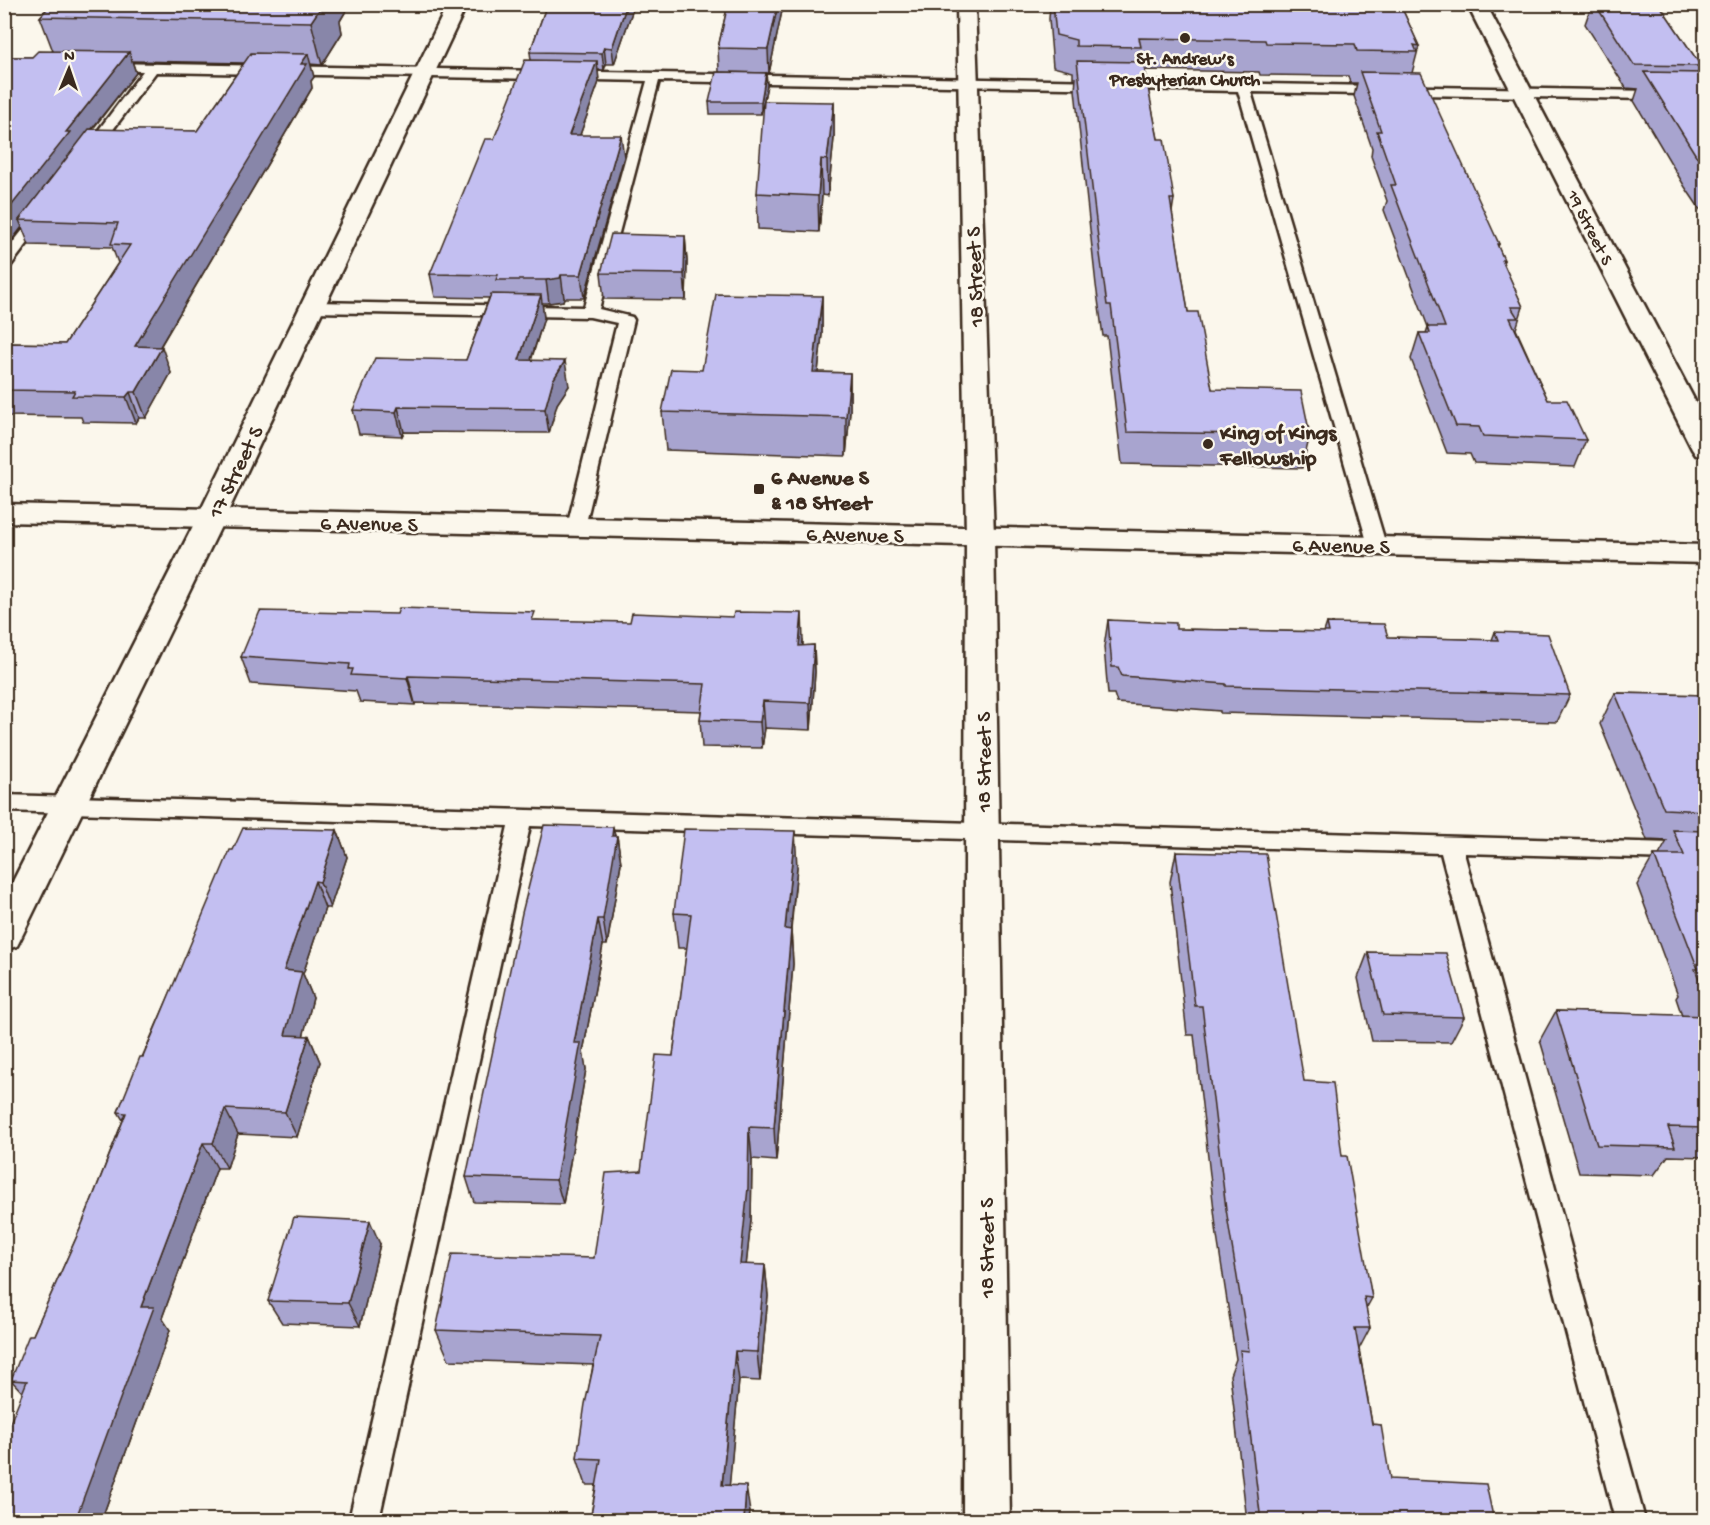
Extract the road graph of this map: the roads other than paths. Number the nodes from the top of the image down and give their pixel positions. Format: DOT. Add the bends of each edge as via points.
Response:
graph roads {
  1 [pos="458,4"];
  2 [pos="966,4"];
  3 [pos="1476,4"];
  4 [pos="95,67"];
  5 [pos="152,68"];
  6 [pos="425,74"];
  7 [pos="654,77"];
  8 [pos="968,83"];
  9 [pos="1243,87"];
  10 [pos="1521,92"];
  11 [pos="1706,96"];
  12 [pos="82,162"];
  13 [pos="54,200"];
  14 [pos="4,265"];
  15 [pos="313,307"];
  16 [pos="590,312"];
  17 [pos="1706,449"];
  18 [pos="4,513"];
  19 [pos="212,518"];
  20 [pos="576,527"];
  21 [pos="980,536"];
  22 [pos="1377,545"];
  23 [pos="1706,554"];
  24 [pos="4,803"];
  25 [pos="70,803"];
  26 [pos="521,817"];
  27 [pos="982,830"];
  28 [pos="1450,844"];
  29 [pos="1706,852"];
  30 [pos="4,936"];
  31 [pos="364,1521"];
  32 [pos="987,1521"];
  33 [pos="1630,1521"];
  1 -- 6 [label="street, 17 Street S"];
  2 -- 8 [label="street, 18 Street S"];
  3 -- 10 [label="street, 19 Street S"];
  4 -- 5 [label="lane"];
  5 -- 6 [label="lane"];
  5 -- 12 [label="lane"];
  6 -- 7 [label="lane"];
  6 -- 15 [label="street, 17 Street S"];
  7 -- 8 [label="lane"];
  7 -- 16 [label="lane"];
  8 -- 9 [label="lane"];
  8 -- 21 [label="street, 18 Street S"];
  9 -- 10 [label="lane"];
  9 -- 22 [label="lane"];
  10 -- 11 [label="lane"];
  10 -- 17 [label="street, 19 Street S"];
  13 -- 14 [label="lane"];
  15 -- 16 [label="lane"];
  15 -- 19 [label="street, 17 Street S"];
  16 -- 20 [label="lane" via="626,320"];
  18 -- 19 [label="street, 6 Avenue S"];
  19 -- 20 [label="street, 6 Avenue S"];
  19 -- 25 [label="street, 17 Street S"];
  20 -- 21 [label="street, 6 Avenue S"];
  21 -- 22 [label="street, 6 Avenue S"];
  21 -- 27 [label="street, 18 Street S"];
  22 -- 23 [label="street, 6 Avenue S"];
  24 -- 25 [label="lane"];
  25 -- 26 [label="lane"];
  25 -- 30 [label="street, 17 Street S"];
  26 -- 27 [label="lane"];
  26 -- 31 [label="lane"];
  27 -- 28 [label="lane"];
  27 -- 32 [label="street, 18 Street S"];
  28 -- 29 [label="lane"];
  28 -- 33 [label="lane"];
}
